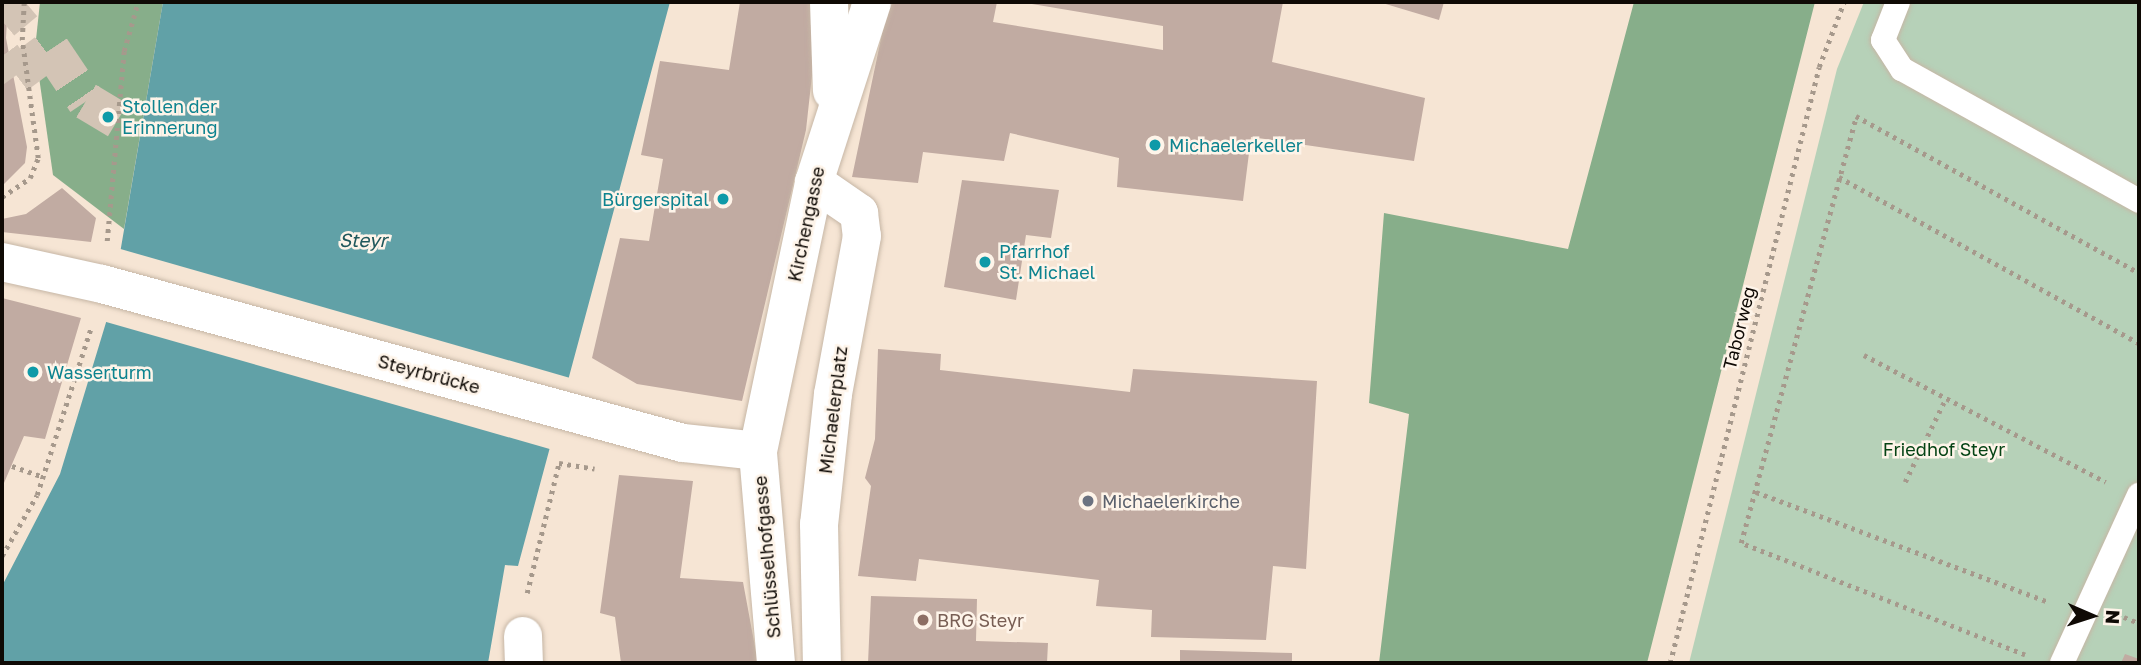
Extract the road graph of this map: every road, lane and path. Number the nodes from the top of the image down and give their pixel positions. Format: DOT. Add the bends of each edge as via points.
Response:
graph roads {
  1 [pos="24,2"];
  2 [pos="138,2"];
  3 [pos="830,2"];
  4 [pos="872,2"];
  5 [pos="1844,2"];
  6 [pos="1898,2"];
  7 [pos="833,109"];
  8 [pos="1839,177"];
  9 [pos="814,183"];
  10 [pos="2,197"];
  11 [pos="2139,201"];
  12 [pos="2,262"];
  13 [pos="2139,273"];
  14 [pos="98,301"];
  15 [pos="2139,343"];
  16 [pos="1864,355"];
  17 [pos="1946,398"];
  18 [pos="758,451"];
  19 [pos="12,466"];
  20 [pos="601,470"];
  21 [pos="44,477"];
  22 [pos="1905,482"];
  23 [pos="1756,492"];
  24 [pos="2138,497"];
  25 [pos="2,556"];
  26 [pos="529,575"];
  27 [pos="2082,615"];
  28 [pos="2033,658"];
  29 [pos="776,663"];
  30 [pos="822,663"];
  31 [pos="1670,663"];
  32 [pos="2062,663"];
  1 -- 10 [label="path" via="22,40 38,158 30,178"];
  2 -- 14 [label="path" via="124,51"];
  3 -- 7 [label="street"];
  4 -- 7 [label="street, Kirchengasse"];
  5 -- 31 [label="path, Taborweg" via="1819,67"];
  6 -- 11 [label="lane" via="1884,40 1902,69"];
  7 -- 9 [label="street, Kirchengasse"];
  8 -- 13 [label="path" via="1856,116"];
  8 -- 15 [label="path"];
  8 -- 23 [label="path"];
  9 -- 18 [label="street, Kirchengasse"];
  9 -- 30 [label="street, Michaelerplatz" via="859,214 862,236 833,394 820,524"];
  12 -- 14 [label="street, Steyrbrücke"];
  14 -- 18 [label="street, Steyrbrücke" via="683,443"];
  14 -- 21 [label="path"];
  16 -- 17 [label="path"];
  17 -- 22 [label="path"];
  17 -- 24 [label="path"];
  18 -- 29 [label="street, Schlüsselhofgasse"];
  19 -- 21 [label="path"];
  20 -- 26 [label="path" via="559,463"];
  21 -- 25 [label="path"];
  23 -- 27 [label="path"];
  23 -- 28 [label="path" via="1741,543"];
  24 -- 27 [label="lane"];
  27 -- 32 [label="lane"];
}
